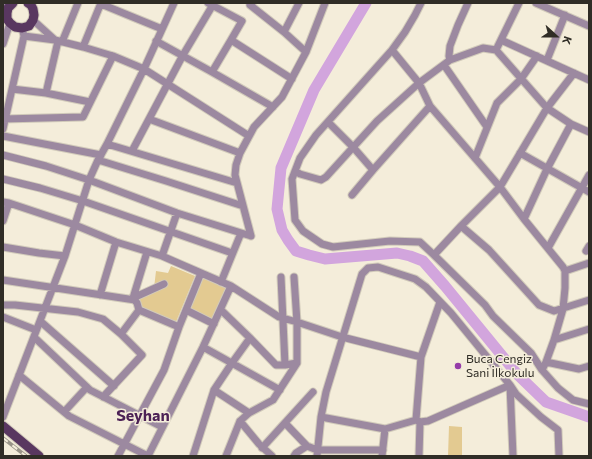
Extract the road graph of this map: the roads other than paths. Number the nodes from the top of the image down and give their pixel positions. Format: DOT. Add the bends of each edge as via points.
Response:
graph roads {
  1 [pos="78,3"];
  2 [pos="174,3"];
  3 [pos="252,3"];
  4 [pos="298,3"];
  5 [pos="325,3"];
  6 [pos="421,3"];
  7 [pos="468,3"];
  8 [pos="519,3"];
  9 [pos="536,3"];
  10 [pos="101,4"];
  11 [pos="212,4"];
  12 [pos="7,5"];
  13 [pos="32,5"];
  14 [pos="565,15"];
  15 [pos="33,20"];
  16 [pos="10,23"];
  17 [pos="589,26"];
  18 [pos="162,29"];
  19 [pos="23,32"];
  20 [pos="284,32"];
  21 [pos="230,40"];
  22 [pos="501,40"];
  23 [pos="58,41"];
  24 [pos="156,41"];
  25 [pos="3,44"];
  26 [pos="83,47"];
  27 [pos="392,50"];
  28 [pos="496,50"];
  29 [pos="306,52"];
  30 [pos="113,56"];
  31 [pos="183,56"];
  32 [pos="537,56"];
  33 [pos="450,60"];
  34 [pos="547,60"];
  35 [pos="444,65"];
  36 [pos="144,69"];
  37 [pos="212,72"];
  38 [pos="574,73"];
  39 [pos="292,79"];
  40 [pos="521,79"];
  41 [pos="589,80"];
  42 [pos="419,83"];
  43 [pos="167,84"];
  44 [pos="12,89"];
  45 [pos="46,93"];
  46 [pos="6,98"];
  47 [pos="90,102"];
  48 [pos="430,106"];
  49 [pos="273,107"];
  50 [pos="547,108"];
  51 [pos="149,119"];
  52 [pos="4,120"];
  53 [pos="328,122"];
  54 [pos="571,124"];
  55 [pos="487,127"];
  56 [pos="3,129"];
  57 [pos="589,132"];
  58 [pos="3,136"];
  59 [pos="249,136"];
  60 [pos="107,144"];
  61 [pos="354,147"];
  62 [pos="132,151"];
  63 [pos="240,152"];
  64 [pos="520,153"];
  65 [pos="3,155"];
  66 [pos="100,157"];
  67 [pos="475,158"];
  68 [pos="547,169"];
  69 [pos="373,170"];
  70 [pos="295,171"];
  71 [pos="589,175"];
  72 [pos="3,179"];
  73 [pos="89,180"];
  74 [pos="237,183"];
  75 [pos="500,187"];
  76 [pos="582,188"];
  77 [pos="589,192"];
  78 [pos="352,195"];
  79 [pos="83,201"];
  80 [pos="6,203"];
  81 [pos="244,206"];
  82 [pos="177,213"];
  83 [pos="524,219"];
  84 [pos="3,221"];
  85 [pos="75,224"];
  86 [pos="461,226"];
  87 [pos="170,231"];
  88 [pos="240,233"];
  89 [pos="116,242"];
  90 [pos="3,247"];
  91 [pos="548,248"];
  92 [pos="147,252"];
  93 [pos="232,253"];
  94 [pos="434,254"];
  95 [pos="65,256"];
  96 [pos="162,256"];
  97 [pos="589,263"];
  98 [pos="564,271"];
  99 [pos="201,273"];
  100 [pos="281,277"];
  101 [pos="294,277"];
  102 [pos="3,280"];
  103 [pos="221,282"];
  104 [pos="164,284"];
  105 [pos="231,286"];
  106 [pos="52,288"];
  107 [pos="100,295"];
  108 [pos="134,299"];
  109 [pos="589,300"];
  110 [pos="440,302"];
  111 [pos="3,304"];
  112 [pos="44,308"];
  113 [pos="563,309"];
  114 [pos="139,310"];
  115 [pos="186,310"];
  116 [pos="221,310"];
  117 [pos="3,317"];
  118 [pos="282,318"];
  119 [pos="40,321"];
  120 [pos="297,322"];
  121 [pos="214,324"];
  122 [pos="179,327"];
  123 [pos="589,329"];
  124 [pos="35,334"];
  125 [pos="121,334"];
  126 [pos="250,338"];
  127 [pos="342,338"];
  128 [pos="554,340"];
  129 [pos="203,347"];
  130 [pos="421,357"];
  131 [pos="546,362"];
  132 [pos="232,363"];
  133 [pos="297,364"];
  134 [pos="285,365"];
  135 [pos="589,366"];
  136 [pos="542,370"];
  137 [pos="19,375"];
  138 [pos="510,385"];
  139 [pos="114,386"];
  140 [pos="87,387"];
  141 [pos="214,390"];
  142 [pos="280,390"];
  143 [pos="313,392"];
  144 [pos="103,397"];
  145 [pos="589,404"];
  146 [pos="64,412"];
  147 [pos="249,413"];
  148 [pos="140,416"];
  149 [pos="3,417"];
  150 [pos="321,417"];
  151 [pos="240,421"];
  152 [pos="418,421"];
  153 [pos="285,423"];
  154 [pos="3,426"];
  155 [pos="162,427"];
  156 [pos="385,429"];
  157 [pos="125,444"];
  158 [pos="306,446"];
  159 [pos="262,448"];
  160 [pos="351,452"];
  161 [pos="317,453"];
  162 [pos="383,453"];
  163 [pos="39,456"];
  164 [pos="118,456"];
  165 [pos="148,456"];
  166 [pos="193,456"];
  167 [pos="226,456"];
  168 [pos="272,456"];
  169 [pos="294,456"];
  170 [pos="419,456"];
  171 [pos="513,456"];
  172 [pos="558,456"];
  1 -- 23 [label="street"];
  2 -- 18 [label="street"];
  3 -- 20 [label="street" via="250,5"];
  4 -- 20 [label="street"];
  5 -- 29 [label="street"];
  6 -- 27 [label="street"];
  7 -- 33 [label="street" via="450,46"];
  8 -- 22 [label="street"];
  9 -- 14 [label="street"];
  10 -- 18 [label="street"];
  10 -- 26 [label="street"];
  11 -- 21 [label="street" via="242,21"];
  11 -- 31 [label="street"];
  12 -- 16 [label="main road" via="7,18"];
  13 -- 15 [label="main road"];
  14 -- 17 [label="street"];
  14 -- 34 [label="street"];
  15 -- 19 [label="main road"];
  15 -- 23 [label="street"];
  16 -- 19 [label="main road"];
  16 -- 25 [label="street"];
  18 -- 24 [label="street"];
  19 -- 23 [label="street"];
  19 -- 44 [label="street"];
  20 -- 29 [label="street"];
  21 -- 37 [label="street"];
  21 -- 39 [label="street"];
  22 -- 28 [label="street"];
  22 -- 32 [label="street"];
  23 -- 26 [label="street"];
  23 -- 45 [label="street"];
  24 -- 31 [label="street"];
  24 -- 36 [label="street"];
  26 -- 30 [label="street"];
  27 -- 42 [label="street"];
  27 -- 53 [label="street"];
  28 -- 33 [label="street" via="483,48"];
  28 -- 40 [label="street"];
  29 -- 39 [label="street"];
  30 -- 36 [label="street"];
  30 -- 47 [label="street"];
  31 -- 37 [label="street"];
  31 -- 43 [label="street"];
  32 -- 34 [label="street"];
  32 -- 40 [label="street"];
  33 -- 35 [label="street"];
  34 -- 38 [label="street"];
  35 -- 42 [label="street"];
  35 -- 55 [label="street"];
  36 -- 43 [label="street"];
  36 -- 60 [label="street"];
  37 -- 49 [label="street"];
  38 -- 41 [label="street"];
  38 -- 50 [label="street"];
  39 -- 49 [label="street"];
  40 -- 50 [label="street"];
  40 -- 55 [label="street" via="497,103"];
  42 -- 48 [label="street"];
  42 -- 61 [label="street"];
  43 -- 51 [label="street"];
  43 -- 59 [label="street"];
  44 -- 45 [label="street"];
  44 -- 46 [label="street"];
  45 -- 47 [label="street"];
  46 -- 52 [label="street"];
  47 -- 52 [label="street" via="83,117"];
  48 -- 67 [label="street"];
  48 -- 69 [label="street"];
  49 -- 59 [label="street"];
  50 -- 54 [label="street"];
  50 -- 64 [label="street"];
  51 -- 62 [label="street"];
  51 -- 63 [label="street"];
  52 -- 56 [label="street"];
  53 -- 61 [label="street"];
  53 -- 70 [label="street" via="300,158"];
  54 -- 57 [label="street"];
  54 -- 68 [label="street"];
  55 -- 67 [label="street"];
  58 -- 66 [label="street"];
  59 -- 63 [label="street"];
  60 -- 62 [label="street"];
  60 -- 66 [label="street"];
  61 -- 69 [label="street"];
  61 -- 70 [label="street" via="321,180"];
  62 -- 74 [label="street"];
  63 -- 74 [label="street" via="235,175"];
  64 -- 68 [label="street"];
  64 -- 75 [label="street"];
  65 -- 73 [label="street"];
  66 -- 73 [label="street"];
  66 -- 81 [label="street"];
  67 -- 75 [label="street"];
  68 -- 76 [label="street"];
  68 -- 83 [label="street"];
  69 -- 78 [label="street"];
  70 -- 94 [label="street" via="292,179 295,220 303,231 322,244 333,247 390,240 420,242"];
  71 -- 76 [label="street"];
  72 -- 79 [label="street"];
  73 -- 79 [label="street"];
  73 -- 82 [label="street"];
  74 -- 81 [label="street"];
  75 -- 83 [label="street"];
  75 -- 86 [label="street"];
  76 -- 77 [label="street"];
  76 -- 91 [label="street"];
  79 -- 85 [label="street"];
  79 -- 87 [label="street"];
  80 -- 84 [label="street"];
  80 -- 85 [label="street"];
  81 -- 88 [label="street" via="251,236"];
  82 -- 87 [label="street"];
  82 -- 88 [label="street"];
  83 -- 91 [label="street"];
  85 -- 89 [label="street"];
  85 -- 95 [label="street"];
  86 -- 94 [label="street"];
  86 -- 113 [label="street" via="489,250 539,305 554,311"];
  87 -- 93 [label="street"];
  87 -- 96 [label="street"];
  88 -- 93 [label="street"];
  89 -- 92 [label="street"];
  89 -- 107 [label="street"];
  90 -- 95 [label="street"];
  91 -- 98 [label="street"];
  92 -- 96 [label="street"];
  92 -- 108 [label="street"];
  93 -- 103 [label="street"];
  94 -- 136 [label="street" via="531,353"];
  95 -- 106 [label="street"];
  96 -- 99 [label="street"];
  97 -- 98 [label="street"];
  98 -- 113 [label="street"];
  99 -- 103 [label="street"];
  99 -- 115 [label="street"];
  100 -- 118 [label="street"];
  101 -- 120 [label="street"];
  102 -- 106 [label="street"];
  103 -- 105 [label="street"];
  104 -- 108 [label="street"];
  105 -- 116 [label="street"];
  105 -- 118 [label="street"];
  106 -- 107 [label="street"];
  106 -- 112 [label="street"];
  107 -- 108 [label="street"];
  108 -- 114 [label="street"];
  109 -- 113 [label="street"];
  110 -- 127 [label="street" via="415,279 378,268 368,268 362,274"];
  110 -- 130 [label="street"];
  110 -- 138 [label="street"];
  111 -- 112 [label="street"];
  112 -- 119 [label="street"];
  112 -- 125 [label="street" via="78,312 103,319"];
  113 -- 128 [label="street"];
  114 -- 122 [label="street"];
  114 -- 125 [label="street"];
  115 -- 121 [label="street"];
  115 -- 122 [label="street"];
  116 -- 121 [label="street"];
  116 -- 126 [label="street"];
  117 -- 124 [label="street"];
  118 -- 120 [label="street"];
  118 -- 134 [label="street"];
  119 -- 124 [label="street"];
  119 -- 139 [label="street"];
  120 -- 127 [label="street"];
  120 -- 133 [label="street"];
  121 -- 129 [label="street"];
  122 -- 148 [label="street" via="164,370"];
  123 -- 128 [label="street"];
  124 -- 137 [label="street"];
  124 -- 140 [label="street"];
  125 -- 139 [label="street" via="142,356"];
  126 -- 132 [label="street"];
  126 -- 134 [label="street" via="276,365"];
  127 -- 130 [label="street"];
  127 -- 150 [label="street"];
  128 -- 131 [label="street"];
  129 -- 132 [label="street"];
  129 -- 155 [label="street"];
  130 -- 152 [label="street"];
  131 -- 135 [label="street" via="579,369"];
  131 -- 136 [label="street"];
  132 -- 141 [label="street"];
  132 -- 142 [label="street"];
  133 -- 134 [label="street"];
  133 -- 142 [label="street"];
  136 -- 145 [label="street" via="573,400"];
  137 -- 146 [label="street"];
  137 -- 149 [label="street"];
  138 -- 152 [label="street" via="428,421"];
  138 -- 171 [label="street"];
  138 -- 172 [label="street" via="516,394 558,430"];
  139 -- 144 [label="street"];
  140 -- 144 [label="street"];
  140 -- 146 [label="street"];
  141 -- 147 [label="street"];
  141 -- 166 [label="street"];
  142 -- 147 [label="street" via="273,400"];
  143 -- 153 [label="street"];
  144 -- 148 [label="street"];
  146 -- 157 [label="street"];
  147 -- 151 [label="street"];
  148 -- 155 [label="street"];
  148 -- 157 [label="street"];
  150 -- 156 [label="street"];
  150 -- 161 [label="street"];
  151 -- 159 [label="street"];
  151 -- 167 [label="street"];
  152 -- 156 [label="street"];
  152 -- 170 [label="street"];
  153 -- 158 [label="street"];
  153 -- 159 [label="street"];
  154 -- 163 [label="main road"];
  155 -- 165 [label="street"];
  156 -- 162 [label="street"];
  157 -- 164 [label="street"];
  157 -- 165 [label="street"];
  158 -- 161 [label="street"];
  158 -- 169 [label="street"];
  159 -- 168 [label="street"];
  160 -- 161 [label="street"];
  160 -- 162 [label="street"];
}
